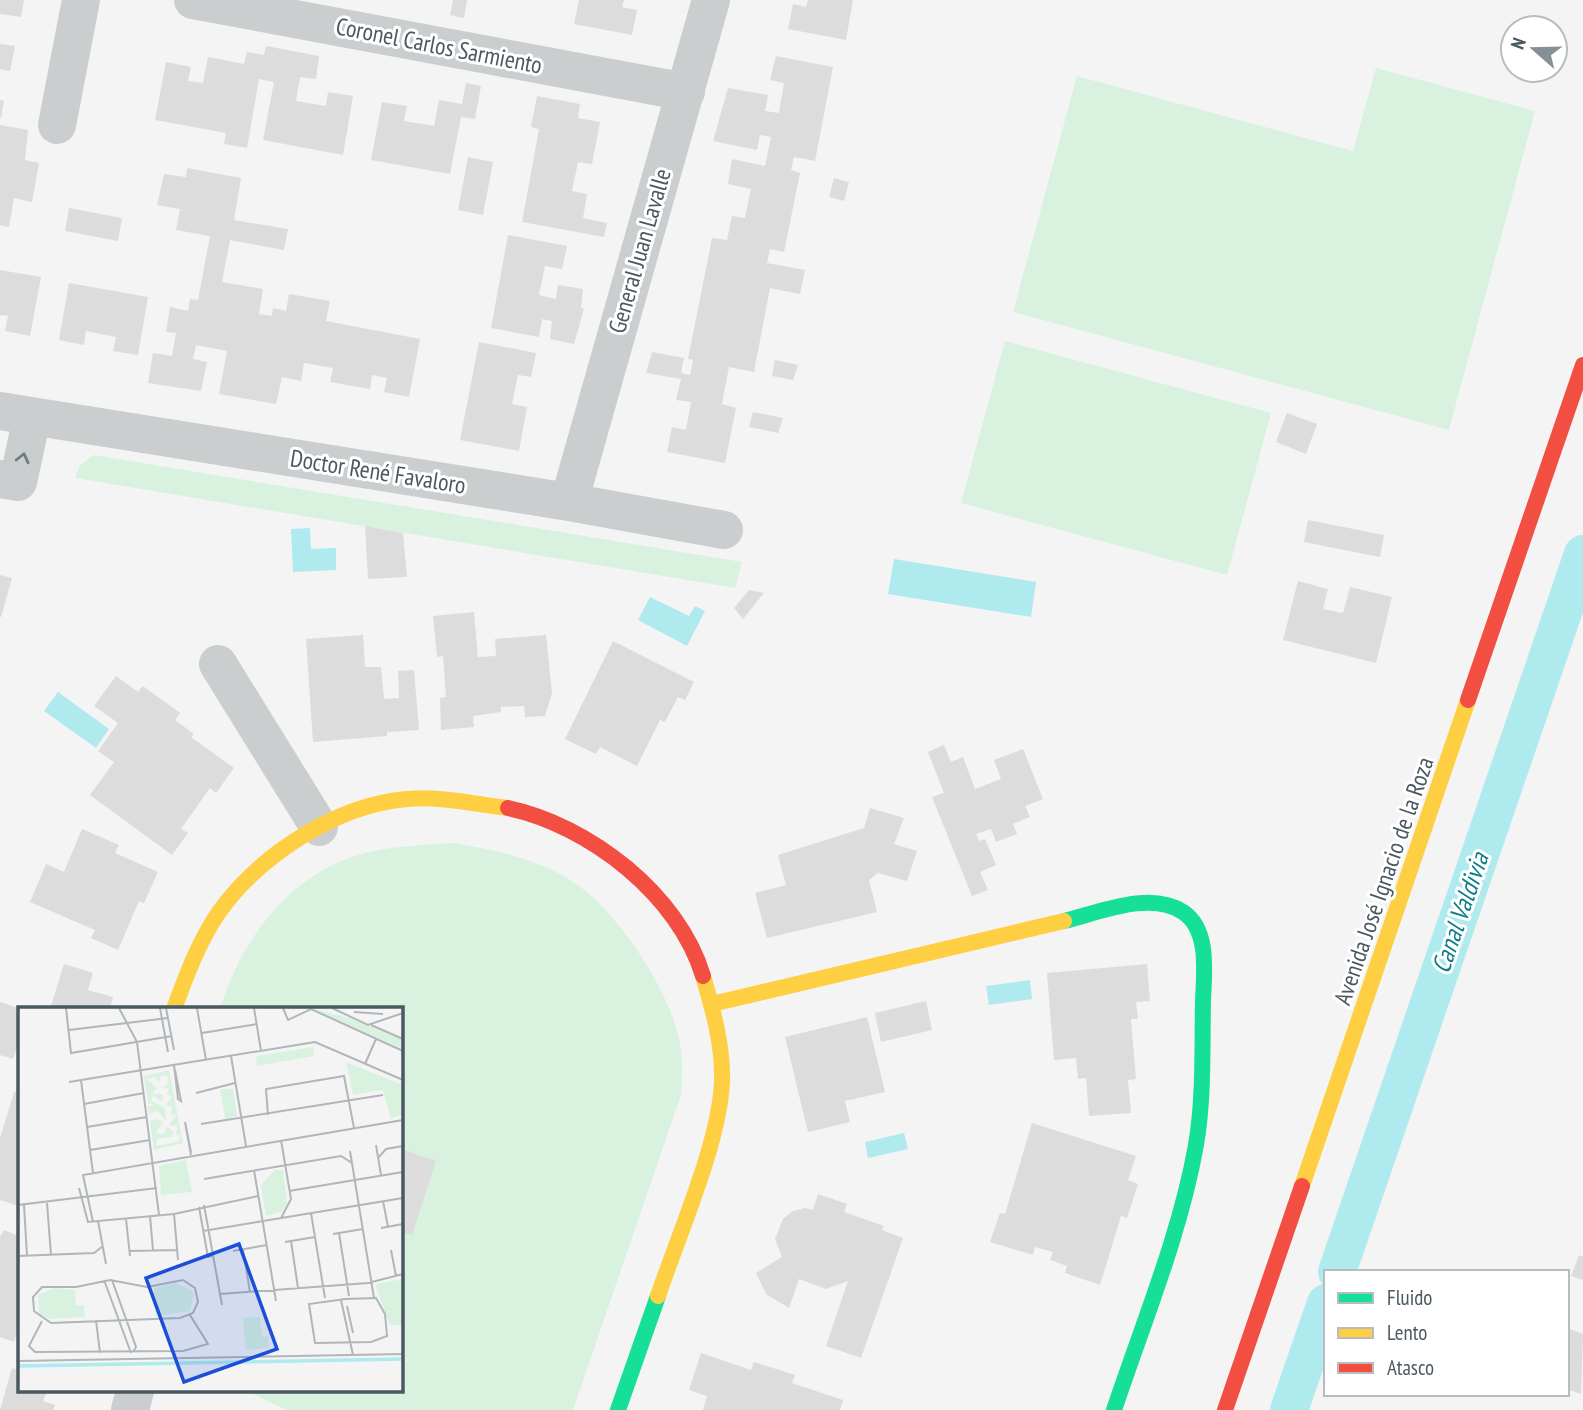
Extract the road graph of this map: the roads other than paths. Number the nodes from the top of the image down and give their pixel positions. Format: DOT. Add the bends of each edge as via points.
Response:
graph roads {
  1 [pos="81,0"];
  2 [pos="192,0"];
  3 [pos="711,0"];
  4 [pos="685,92"];
  5 [pos="57,125"];
  6 [pos="1583,365"];
  7 [pos="16,414"];
  8 [pos="0,479"];
  9 [pos="569,502"];
  10 [pos="724,530"];
  11 [pos="218,664"];
  12 [pos="319,827"];
  13 [pos="712,1004"];
  14 [pos="175,1007"];
  15 [pos="135,1392"];
  16 [pos="130,1410"];
  17 [pos="618,1410"];
  18 [pos="1114,1410"];
  19 [pos="1225,1410"];
  1 -- 5 [label="street"];
  2 -- 4 [label="street, Coronel Carlos Sarmiento"];
  3 -- 4 [label="street, General Juan Lavalle"];
  4 -- 9 [label="street, General Juan Lavalle"];
  6 -- 19 [label="street, Avenida José Ignacio de la Roza"];
  8 -- 7 [label="street, Doctor René Favaloro, one-way" via="18,482"];
  7 -- 9 [label="street, Doctor René Favaloro"];
  9 -- 10 [label="street, Doctor René Favaloro"];
  11 -- 12 [label="street"];
  12 -- 13 [label="street" via="368,807 408,799 491,803 538,814 579,831 628,867 664,905 694,956"];
  12 -- 14 [label="street" via="242,886 210,926"];
  13 -- 17 [label="street" via="722,1079 716,1121"];
  13 -- 18 [label="street" via="1146,902 1166,902 1185,910 1197,928 1203,951 1203,1073 1197,1138 1159,1278"];
  15 -- 16 [label="street"];
}
